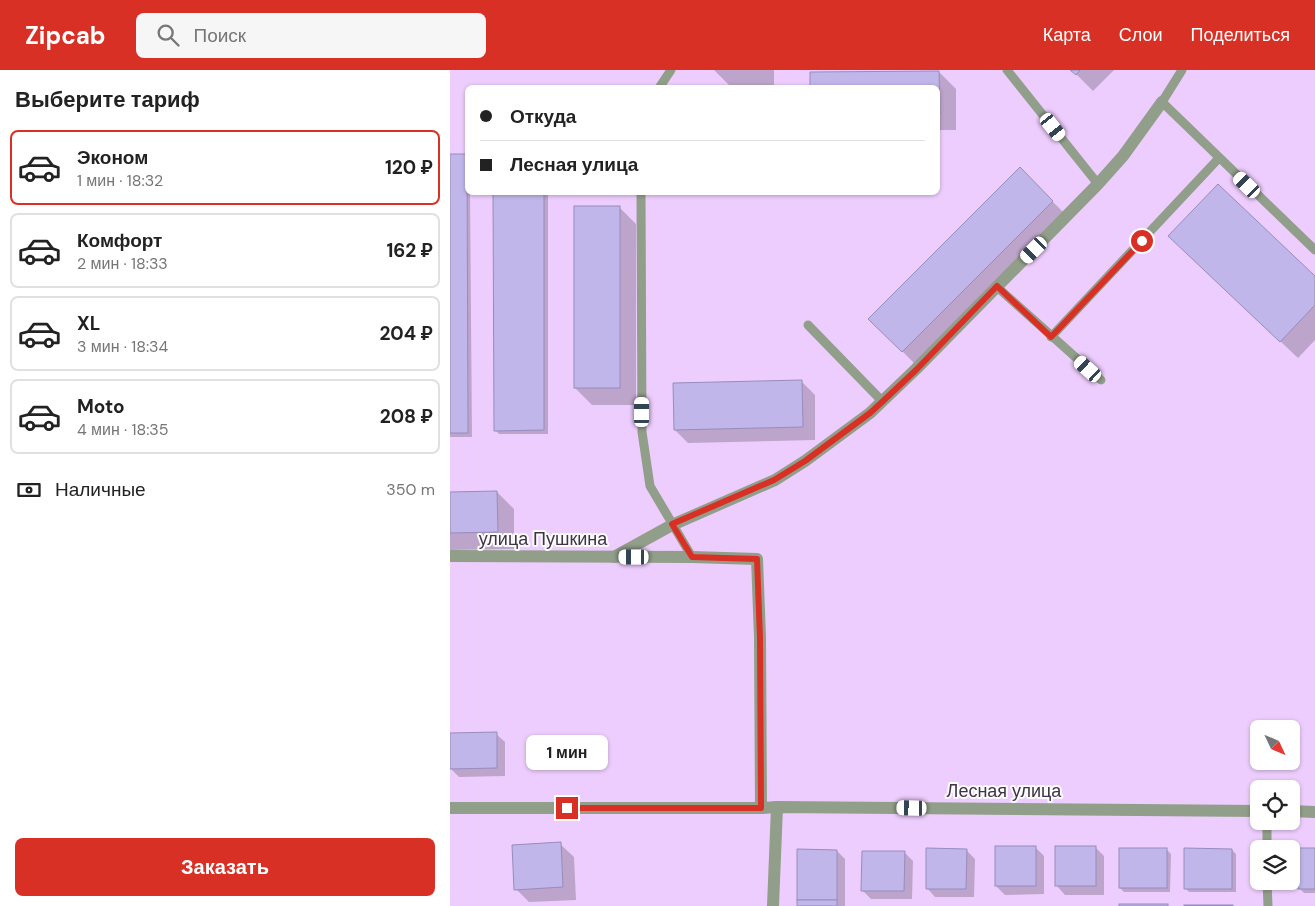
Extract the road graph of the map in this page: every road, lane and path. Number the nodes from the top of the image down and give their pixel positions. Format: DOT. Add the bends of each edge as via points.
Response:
graph roads {
  1 [pos="671,70"];
  2 [pos="1007,70"];
  3 [pos="1182,70"];
  4 [pos="661,85"];
  5 [pos="1162,102"];
  6 [pos="1219,158"];
  7 [pos="1098,184"];
  8 [pos="641,195"];
  9 [pos="1315,250"];
  10 [pos="997,286"];
  11 [pos="808,326"];
  12 [pos="1051,337"];
  13 [pos="1101,380"];
  14 [pos="882,402"];
  15 [pos="672,524"];
  16 [pos="450,556"];
  17 [pos="614,557"];
  18 [pos="692,557"];
  19 [pos="777,807"];
  20 [pos="450,808"];
  21 [pos="761,808"];
  22 [pos="1250,811"];
  23 [pos="1300,811"];
  24 [pos="1315,812"];
  25 [pos="1267,890"];
  26 [pos="773,906"];
  27 [pos="1268,906"];
  1 -- 4 [label="lane"];
  2 -- 7 [label="lane"];
  3 -- 5 [label="lane"];
  5 -- 6 [label="lane"];
  5 -- 7 [label="street"];
  6 -- 9 [label="lane"];
  6 -- 12 [label="lane"];
  7 -- 10 [label="street"];
  8 -- 15 [label="lane" via="642,432 650,486"];
  10 -- 12 [label="lane"];
  10 -- 14 [label="street"];
  11 -- 14 [label="lane"];
  12 -- 13 [label="lane"];
  14 -- 15 [label="street" via="805,461 774,480"];
  15 -- 17 [label="street"];
  15 -- 18 [label="lane"];
  16 -- 17 [label="street, улица Пушкина"];
  17 -- 18 [label="street, улица Пушкина"];
  18 -- 21 [label="street, улица Пушкина" via="757,559"];
  19 -- 21 [label="street, Лесная улица"];
  19 -- 22 [label="street, Лесная улица"];
  19 -- 26 [label="street"];
  20 -- 21 [label="street, Лесная улица"];
  23 -- 24 [label="street"];
  25 -- 27 [label="lane"];
}
